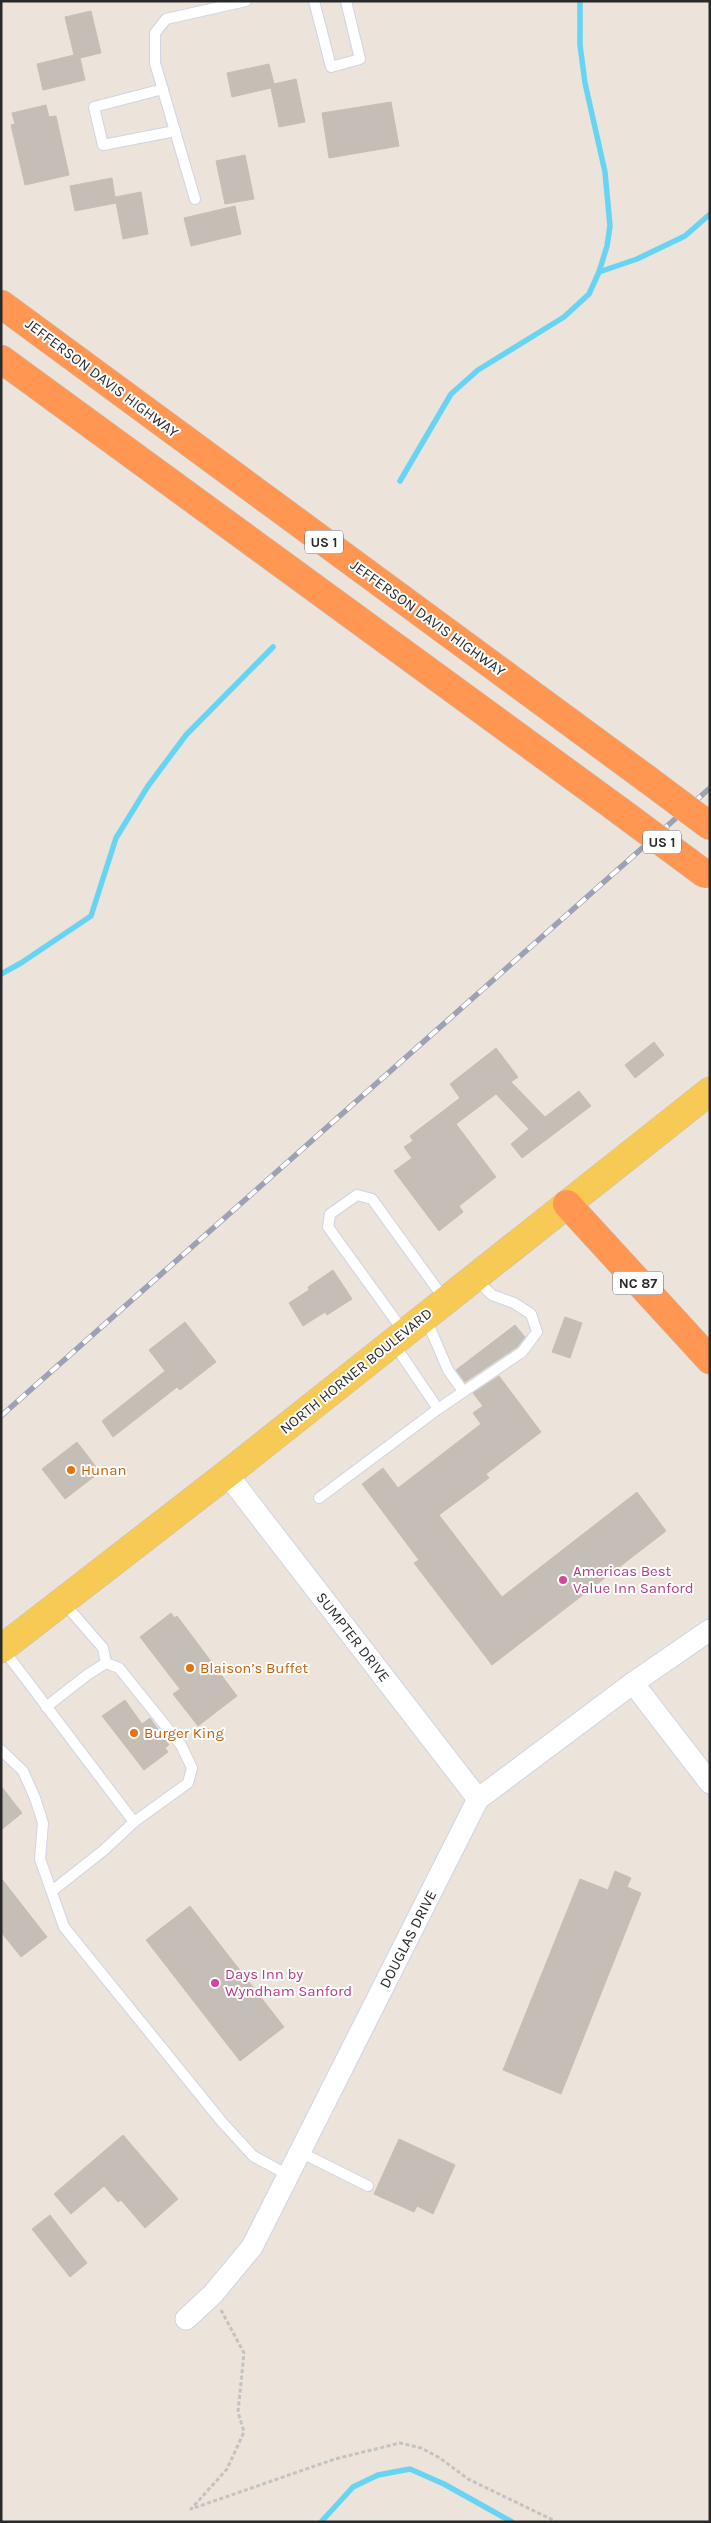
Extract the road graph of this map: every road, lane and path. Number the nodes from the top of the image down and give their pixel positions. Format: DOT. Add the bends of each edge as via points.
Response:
graph roads {
  1 [pos="246,1"];
  2 [pos="314,1"];
  3 [pos="346,1"];
  4 [pos="163,89"];
  5 [pos="175,132"];
  6 [pos="195,199"];
  7 [pos="1,304"];
  8 [pos="1,359"];
  9 [pos="710,826"];
  10 [pos="707,876"];
  11 [pos="710,1091"];
  12 [pos="566,1204"];
  13 [pos="474,1277"];
  14 [pos="417,1323"];
  15 [pos="710,1360"];
  16 [pos="463,1391"];
  17 [pos="438,1409"];
  18 [pos="227,1474"];
  19 [pos="319,1498"];
  20 [pos="63,1601"];
  21 [pos="710,1630"];
  22 [pos="2,1648"];
  23 [pos="106,1663"];
  24 [pos="633,1684"];
  25 [pos="46,1706"];
  26 [pos="1,1750"];
  27 [pos="710,1783"];
  28 [pos="478,1799"];
  29 [pos="134,1822"];
  30 [pos="52,1891"];
  31 [pos="300,2152"];
  32 [pos="288,2175"];
  33 [pos="368,2186"];
  34 [pos="213,2294"];
  35 [pos="186,2319"];
  36 [pos="557,2522"];
  1 -- 4 [label="lane" via="166,19 155,33 155,64"];
  2 -- 3 [label="lane" via="330,68 360,60"];
  4 -- 5 [label="lane"];
  4 -- 5 [label="lane" via="94,107 103,145"];
  5 -- 6 [label="lane"];
  7 -- 9 [label="highway, JEFFERSON DAVIS HIGHWAY / US 1, bridge"];
  8 -- 10 [label="highway, US 1, bridge"];
  11 -- 12 [label="main road, NORTH HORNER BOULEVARD"];
  12 -- 13 [label="main road, NORTH HORNER BOULEVARD"];
  12 -- 15 [label="highway, NC 87"];
  13 -- 14 [label="main road, NORTH HORNER BOULEVARD"];
  13 -- 16 [label="lane" via="492,1295 531,1314 537,1332 522,1352"];
  14 -- 14 [label="lane" via="328,1227 330,1214 357,1195 372,1199"];
  14 -- 16 [label="lane"];
  14 -- 17 [label="lane"];
  14 -- 18 [label="main road, NORTH HORNER BOULEVARD"];
  16 -- 17 [label="lane"];
  17 -- 19 [label="lane"];
  18 -- 20 [label="main road, NORTH HORNER BOULEVARD"];
  18 -- 28 [label="street, SUMPTER DRIVE"];
  20 -- 22 [label="main road, NORTH HORNER BOULEVARD"];
  20 -- 23 [label="lane" via="103,1648"];
  21 -- 24 [label="street, DOUGLAS DRIVE"];
  22 -- 25 [label="lane"];
  23 -- 25 [label="lane"];
  23 -- 29 [label="lane" via="119,1668 180,1745 192,1768 188,1783"];
  24 -- 27 [label="street"];
  24 -- 28 [label="street, DOUGLAS DRIVE"];
  25 -- 29 [label="lane"];
  26 -- 30 [label="lane" via="23,1771 35,1798 43,1823 40,1859"];
  28 -- 31 [label="street, DOUGLAS DRIVE"];
  29 -- 30 [label="lane"];
  30 -- 32 [label="lane" via="64,1927 198,2095 252,2156"];
  31 -- 32 [label="street, DOUGLAS DRIVE"];
  31 -- 33 [label="lane"];
  32 -- 34 [label="street, DOUGLAS DRIVE" via="252,2247"];
  34 -- 35 [label="street, DOUGLAS DRIVE"];
  34 -- 36 [label="path" via="244,2353 238,2412 244,2432 227,2469 191,2509 335,2459 400,2444 421,2448 468,2479"];
}
